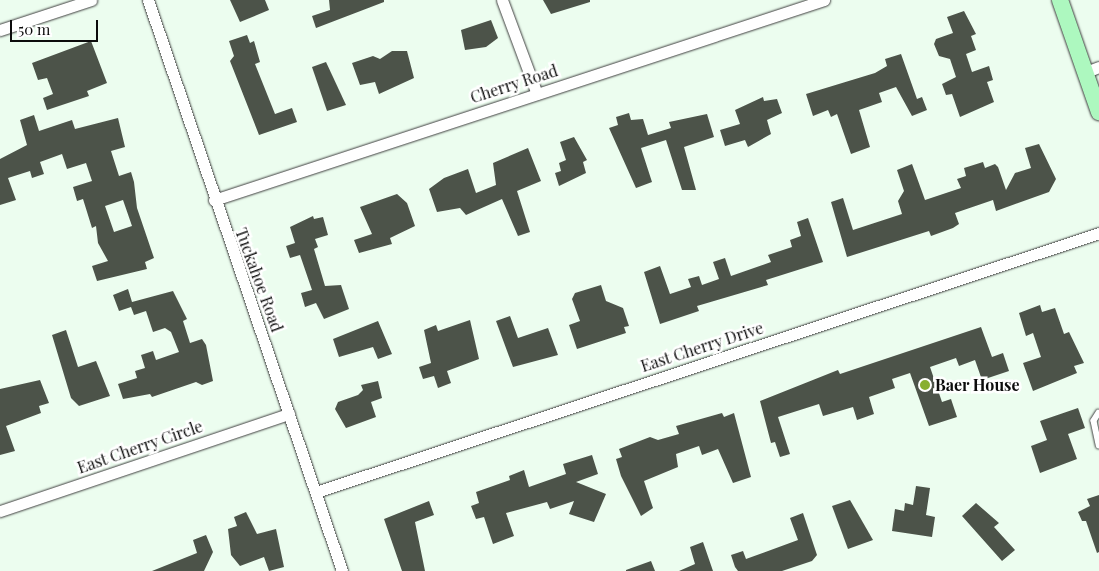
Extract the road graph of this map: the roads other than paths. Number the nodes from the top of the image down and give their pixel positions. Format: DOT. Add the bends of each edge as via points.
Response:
graph roads {
  1 [pos="91,0"];
  2 [pos="148,0"];
  3 [pos="502,0"];
  4 [pos="824,0"];
  5 [pos="1060,0"];
  6 [pos="0,30"];
  7 [pos="1093,69"];
  8 [pos="537,94"];
  9 [pos="1099,112"];
  10 [pos="214,200"];
  11 [pos="1099,233"];
  12 [pos="1099,413"];
  13 [pos="290,414"];
  14 [pos="1099,446"];
  15 [pos="316,492"];
  16 [pos="0,511"];
  17 [pos="342,571"];
  1 -- 6 [label="street"];
  2 -- 10 [label="street, Tuckahoe Road"];
  3 -- 8 [label="street"];
  4 -- 8 [label="street, Cherry Road"];
  5 -- 7 [label="main road"];
  7 -- 9 [label="main road"];
  8 -- 10 [label="street, Cherry Road"];
  10 -- 13 [label="street, Tuckahoe Road"];
  11 -- 15 [label="street, East Cherry Drive"];
  12 -- 14 [label="lane" via="1094,421"];
  13 -- 15 [label="street, Tuckahoe Road"];
  13 -- 16 [label="street, East Cherry Circle"];
  15 -- 17 [label="street, Tuckahoe Road"];
}
